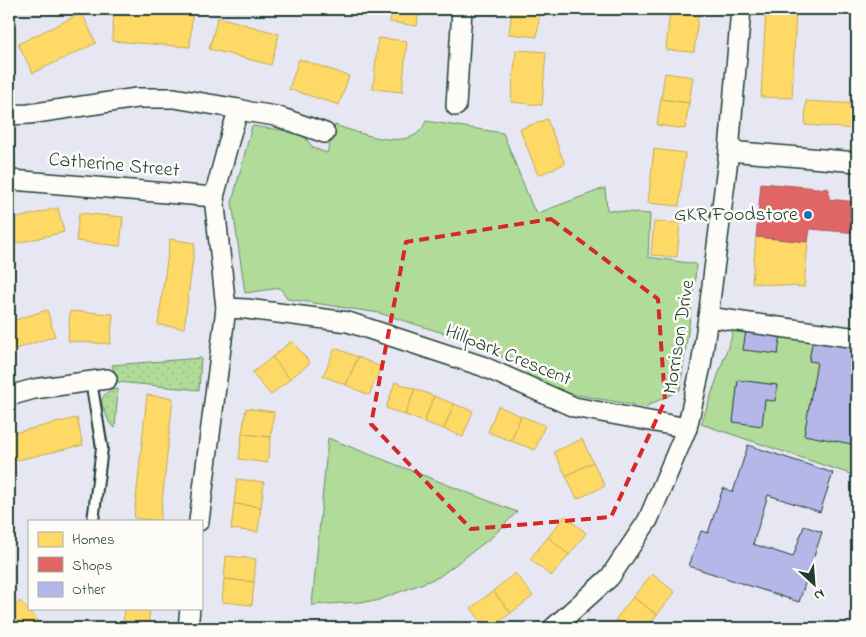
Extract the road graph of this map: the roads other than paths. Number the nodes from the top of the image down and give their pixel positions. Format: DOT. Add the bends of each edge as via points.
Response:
graph roads {
  1 [pos="462,9"];
  2 [pos="741,9"];
  3 [pos="456,106"];
  4 [pos="239,109"];
  5 [pos="9,115"];
  6 [pos="325,133"];
  7 [pos="729,151"];
  8 [pos="857,162"];
  9 [pos="9,181"];
  10 [pos="214,197"];
  11 [pos="226,308"];
  12 [pos="708,317"];
  13 [pos="857,338"];
  14 [pos="99,380"];
  15 [pos="9,396"];
  16 [pos="687,428"];
  17 [pos="93,520"];
  18 [pos="199,520"];
  19 [pos="190,610"];
  20 [pos="188,628"];
  21 [pos="552,628"];
  1 -- 3 [label="street"];
  2 -- 7 [label="street, Morrison Drive"];
  4 -- 5 [label="street" via="174,98 137,98"];
  4 -- 6 [label="street" via="276,116"];
  4 -- 10 [label="street"];
  7 -- 8 [label="street"];
  7 -- 12 [label="street, Morrison Drive"];
  9 -- 10 [label="street, Catherine Street"];
  10 -- 11 [label="street"];
  11 -- 16 [label="street, Hillpark Crescent" via="348,322 482,366 574,407"];
  11 -- 18 [label="street"];
  12 -- 13 [label="street"];
  12 -- 16 [label="street, Morrison Drive"];
  14 -- 15 [label="street" via="34,389"];
  14 -- 17 [label="lane" via="102,448"];
  16 -- 21 [label="street, Morrison Drive" via="648,520 610,577"];
  19 -- 20 [label="street"];
}
